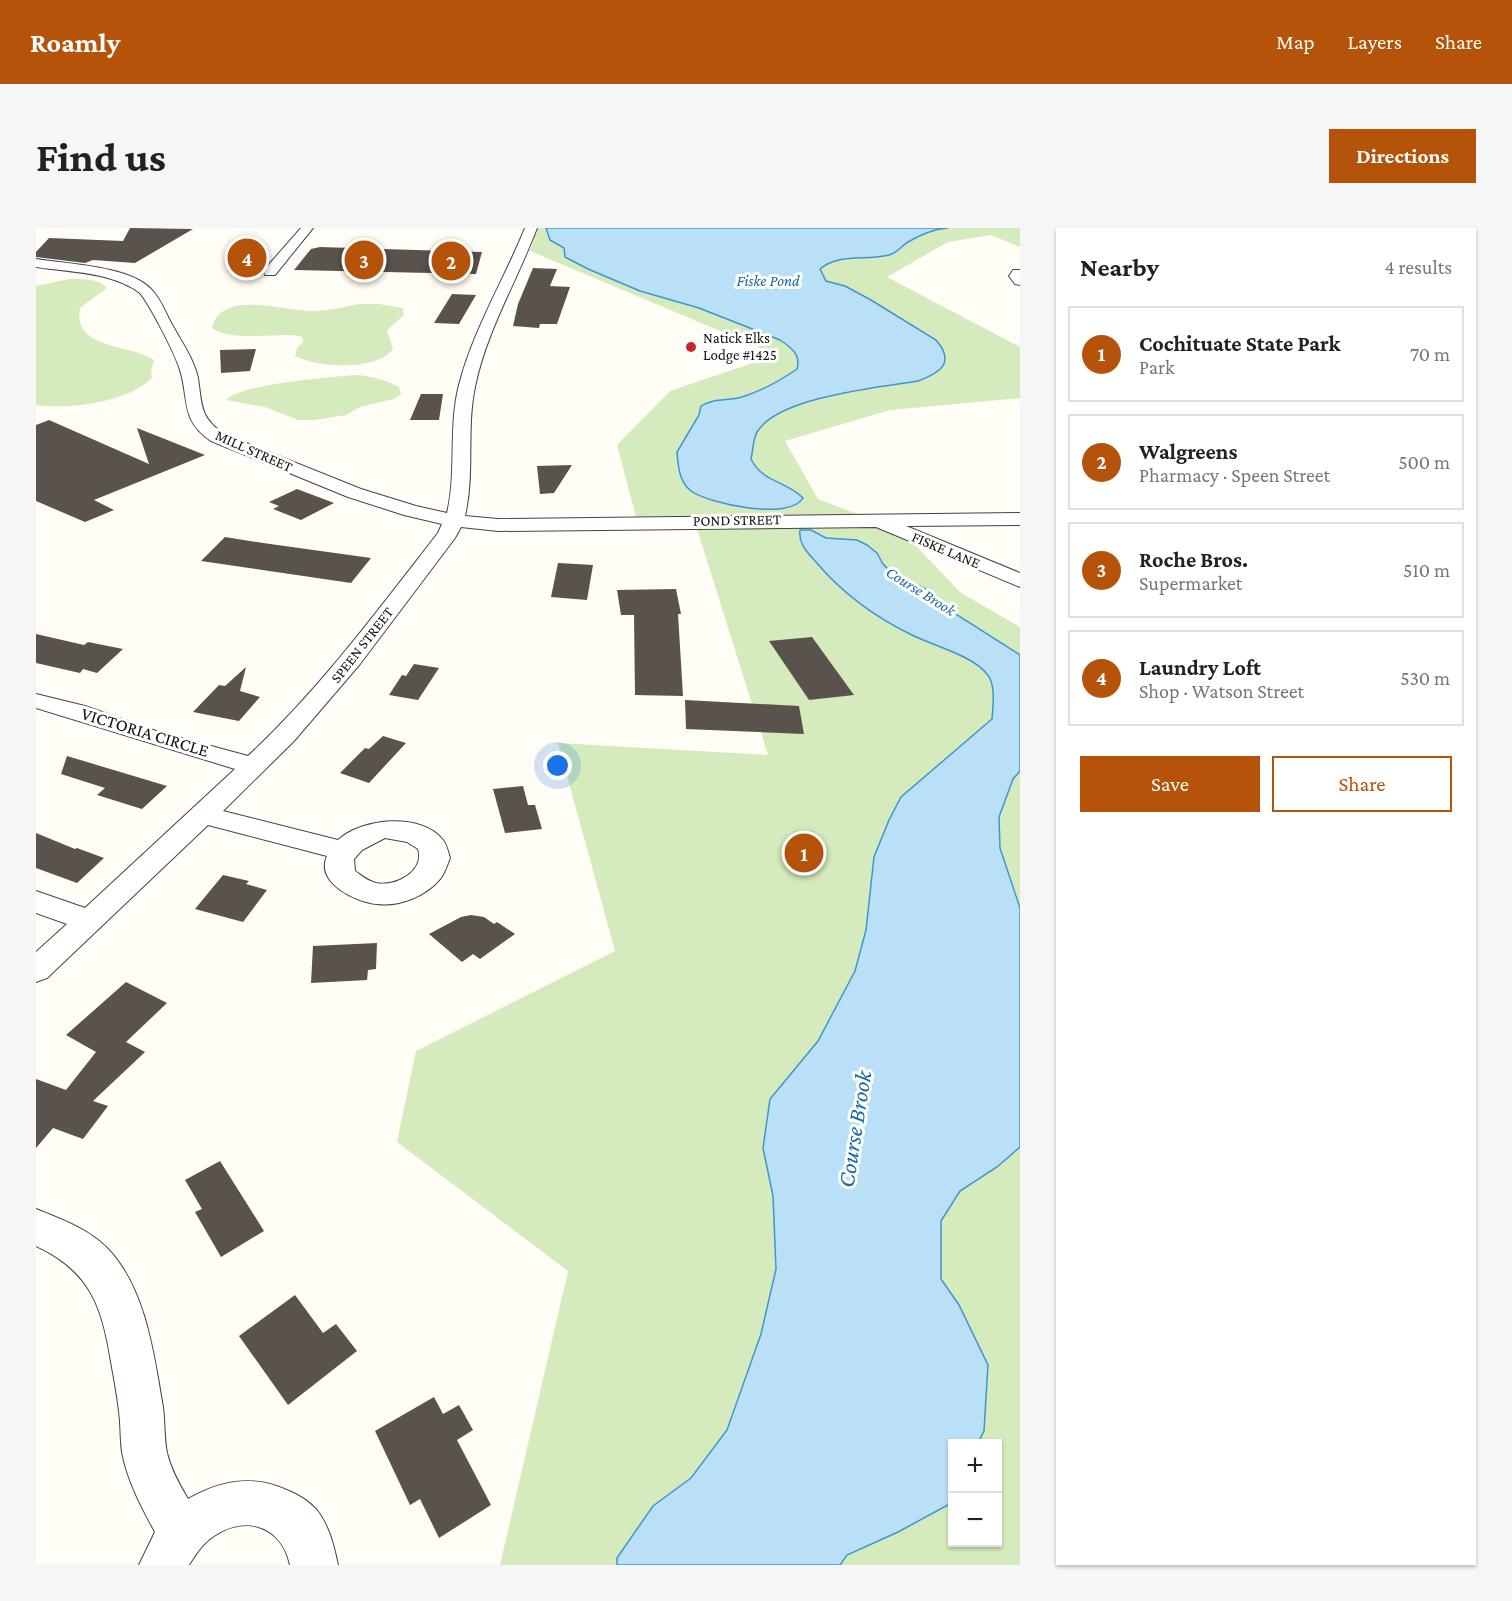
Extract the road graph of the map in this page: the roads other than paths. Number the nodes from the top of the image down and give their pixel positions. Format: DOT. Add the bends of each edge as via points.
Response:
graph roads {
  1 [pos="307,228"];
  2 [pos="531,228"];
  3 [pos="36,263"];
  4 [pos="270,272"];
  5 [pos="872,519"];
  6 [pos="1020,519"];
  7 [pos="454,522"];
  8 [pos="1020,581"];
  9 [pos="36,701"];
  10 [pos="253,766"];
  11 [pos="204,815"];
  12 [pos="343,851"];
  13 [pos="36,902"];
  14 [pos="91,921"];
  15 [pos="36,970"];
  16 [pos="36,1227"];
  17 [pos="172,1549"];
  18 [pos="314,1565"];
  1 -- 4 [label="street"];
  2 -- 7 [label="street, SPEEN STREET" via="488,324 467,384 461,424 460,492"];
  3 -- 7 [label="street, MILL STREET" via="116,276 144,288 183,358 194,408 210,432 360,495"];
  5 -- 6 [label="street, POND STREET"];
  5 -- 7 [label="street, POND STREET" via="498,525"];
  5 -- 8 [label="street, FISKE LANE"];
  7 -- 10 [label="street, SPEEN STREET" via="332,683"];
  9 -- 10 [label="street, VICTORIA CIRCLE"];
  10 -- 11 [label="street, SPEEN STREET"];
  11 -- 12 [label="street"];
  11 -- 14 [label="street, SPEEN STREET"];
  13 -- 14 [label="street"];
  14 -- 15 [label="street, SPEEN STREET"];
  16 -- 17 [label="street" via="84,1253 108,1278 123,1311 146,1455 161,1496"];
  17 -- 18 [label="street" via="196,1520 232,1502 252,1501 283,1510 305,1533"];
}
